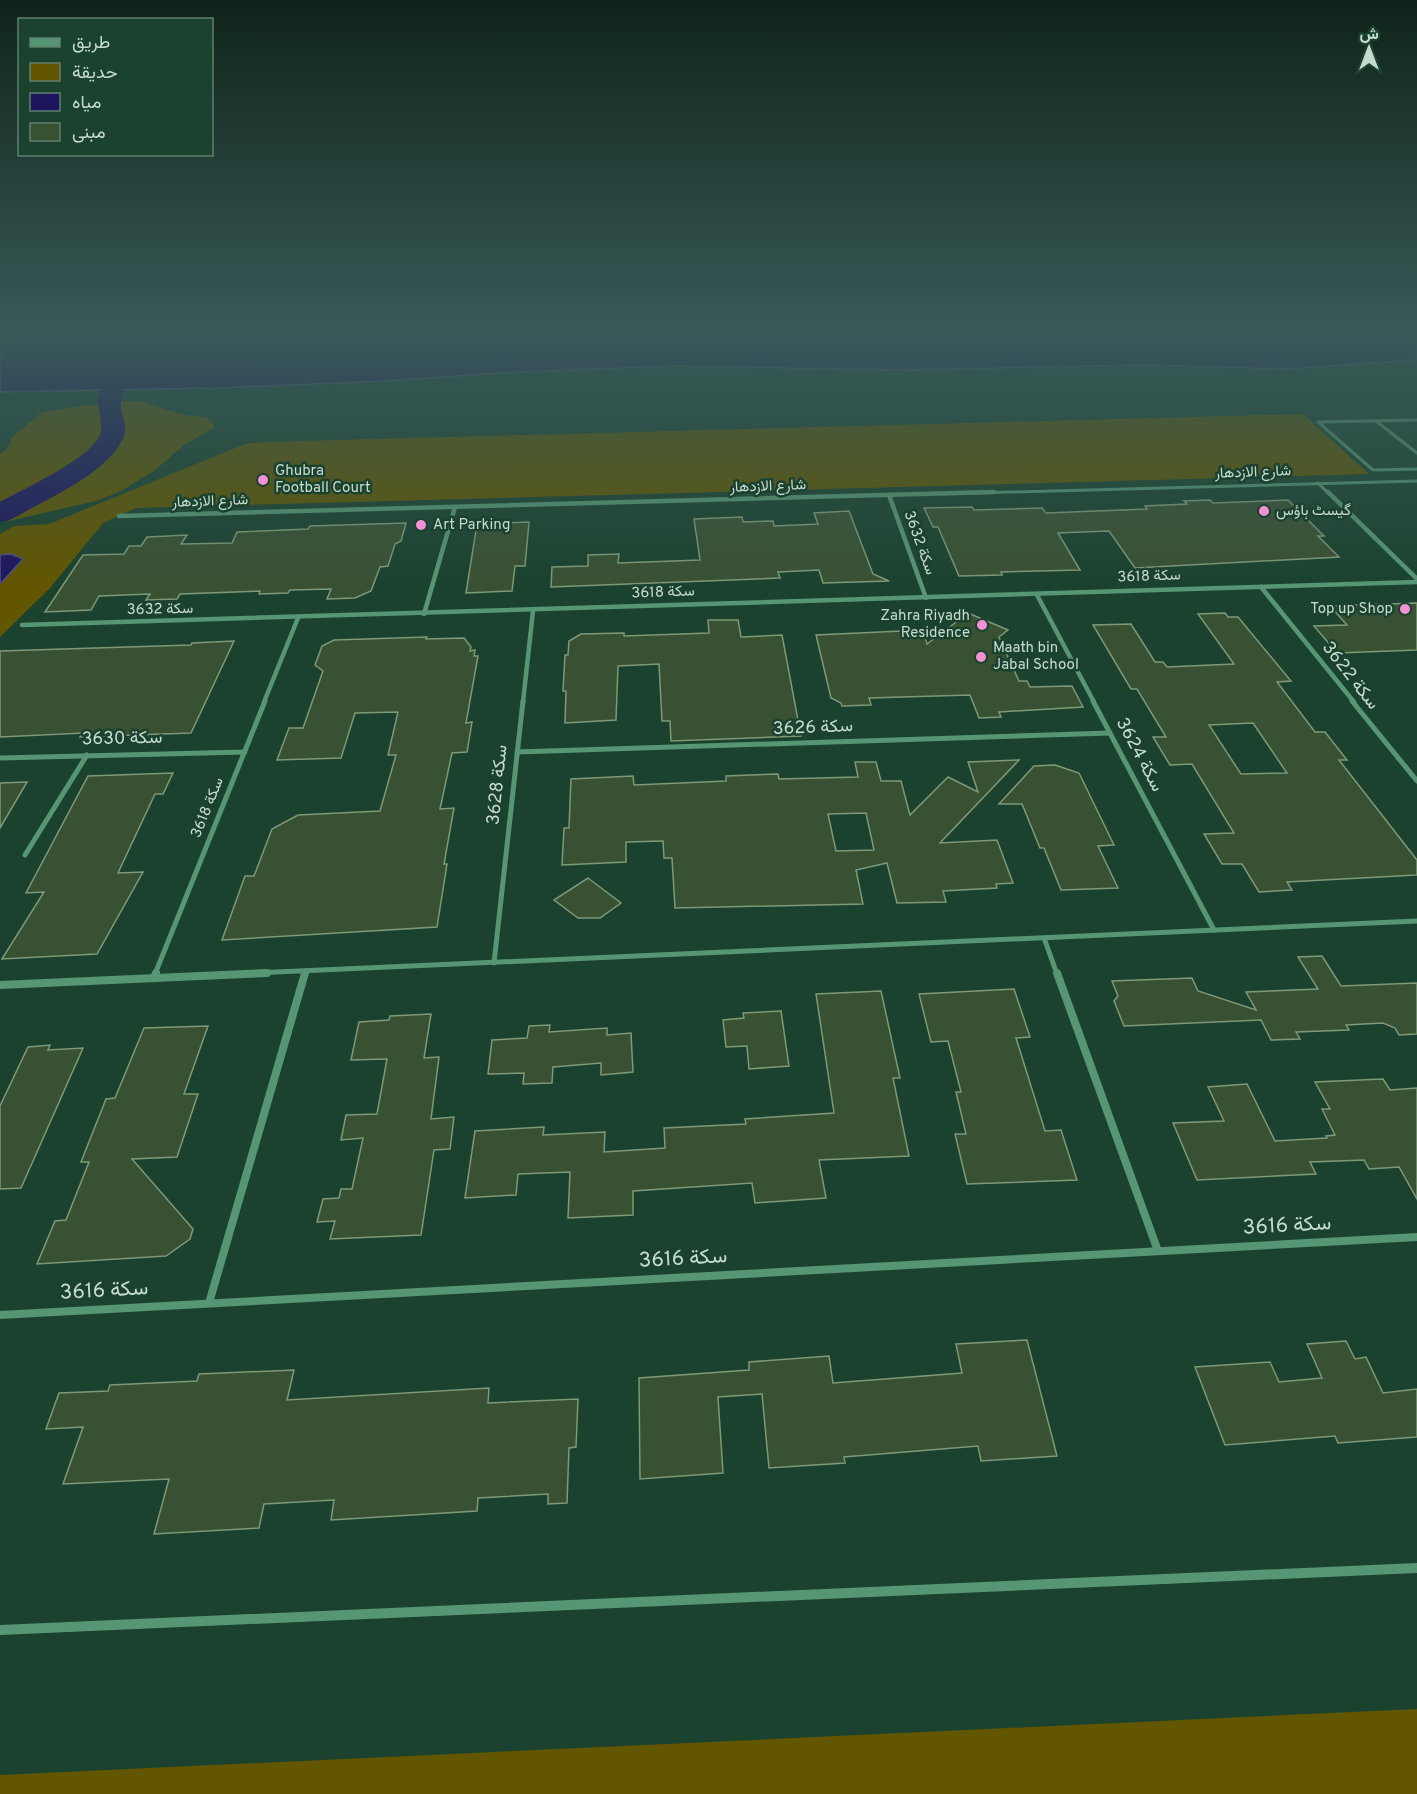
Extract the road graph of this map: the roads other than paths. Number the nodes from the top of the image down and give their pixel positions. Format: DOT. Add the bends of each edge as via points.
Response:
graph roads {
  1 [pos="1417,420"];
  2 [pos="1377,421"];
  3 [pos="1417,453"];
  4 [pos="1417,469"];
  5 [pos="1417,481"];
  6 [pos="1318,483"];
  7 [pos="889,495"];
  8 [pos="454,507"];
  9 [pos="119,516"];
  10 [pos="1417,581"];
  11 [pos="1261,587"];
  12 [pos="1037,595"];
  13 [pos="926,598"];
  14 [pos="532,611"];
  15 [pos="424,614"];
  16 [pos="298,618"];
  17 [pos="22,625"];
  18 [pos="1110,733"];
  19 [pos="245,752"];
  20 [pos="517,753"];
  21 [pos="87,755"];
  22 [pos="0,758"];
  23 [pos="1417,781"];
  24 [pos="26,855"];
  25 [pos="1417,921"];
  26 [pos="1214,930"];
  27 [pos="1044,938"];
  28 [pos="494,963"];
  29 [pos="305,972"];
  30 [pos="154,978"];
  31 [pos="0,985"];
  32 [pos="1417,1237"];
  33 [pos="1158,1251"];
  34 [pos="209,1304"];
  35 [pos="0,1315"];
  36 [pos="1417,1568"];
  37 [pos="0,1630"];
  1 -- 2 [label="street"];
  2 -- 3 [label="street"];
  2 -- 4 [label="street" via="1318,422 1373,470"];
  5 -- 6 [label="street, شارع الازدهار"];
  6 -- 7 [label="street, شارع الازدهار"];
  6 -- 10 [label="street"];
  7 -- 8 [label="street, شارع الازدهار"];
  7 -- 13 [label="street, سكة 3632"];
  8 -- 9 [label="street, شارع الازدهار"];
  8 -- 15 [label="street"];
  10 -- 11 [label="street, سكة 3618"];
  11 -- 12 [label="street, سكة 3618"];
  11 -- 23 [label="street, سكة 3622"];
  12 -- 13 [label="street, سكة 3618"];
  12 -- 18 [label="street, سكة 3624"];
  13 -- 14 [label="street, سكة 3618"];
  14 -- 15 [label="street, سكة 3618"];
  14 -- 20 [label="street, سكة 3628"];
  15 -- 16 [label="street, سكة 3618"];
  16 -- 17 [label="street, سكة 3632"];
  16 -- 19 [label="street, سكة 3618"];
  18 -- 20 [label="street, سكة 3626"];
  18 -- 26 [label="street, سكة 3624"];
  19 -- 21 [label="street, سكة 3630"];
  19 -- 30 [label="street, سكة 3618"];
  20 -- 28 [label="street, سكة 3628"];
  21 -- 22 [label="street, سكة 3630"];
  21 -- 24 [label="street"];
  25 -- 26 [label="street"];
  26 -- 27 [label="street"];
  27 -- 28 [label="street"];
  27 -- 33 [label="street"];
  28 -- 29 [label="street"];
  29 -- 30 [label="street"];
  29 -- 34 [label="street"];
  30 -- 31 [label="street"];
  32 -- 33 [label="street, سكة 3616"];
  33 -- 34 [label="street, سكة 3616"];
  34 -- 35 [label="street, سكة 3616"];
  36 -- 37 [label="street"];
}
